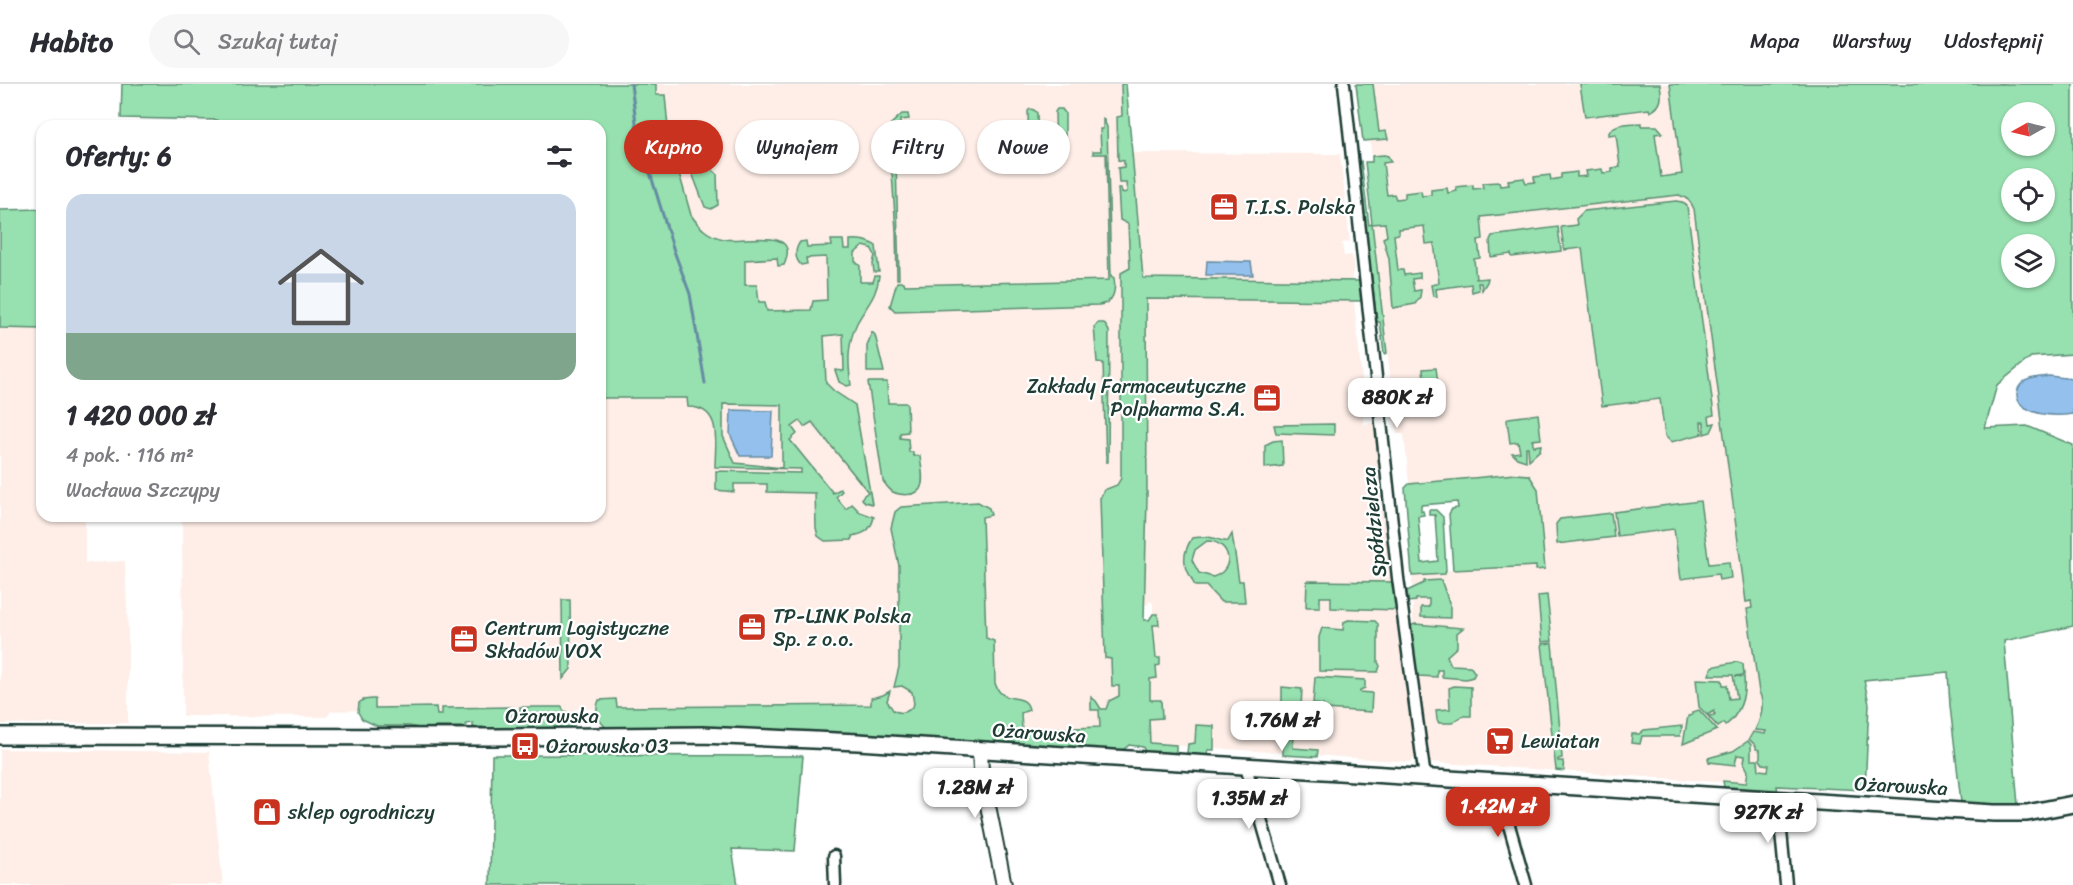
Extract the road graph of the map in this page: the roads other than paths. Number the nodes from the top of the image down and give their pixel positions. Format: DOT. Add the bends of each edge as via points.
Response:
graph roads {
  1 [pos="1344,84"];
  2 [pos="0,736"];
  3 [pos="980,751"];
  4 [pos="1246,767"];
  5 [pos="1425,778"];
  6 [pos="1497,783"];
  7 [pos="1778,800"];
  8 [pos="2073,804"];
  9 [pos="834,856"];
  10 [pos="1786,884"];
  11 [pos="835,885"];
  12 [pos="1004,885"];
  13 [pos="1280,885"];
  14 [pos="1526,885"];
  1 -- 5 [label="street, Spółdzielcza" via="1398,578"];
  2 -- 3 [label="main road, Ożarowska" via="702,735"];
  3 -- 4 [label="main road, Ożarowska"];
  3 -- 12 [label="street"];
  4 -- 5 [label="main road, Ożarowska"];
  4 -- 13 [label="street"];
  5 -- 6 [label="main road, Ożarowska"];
  6 -- 7 [label="main road, Ożarowska"];
  6 -- 14 [label="street"];
  7 -- 8 [label="main road, Ożarowska" via="2013,813"];
  7 -- 10 [label="street"];
  9 -- 11 [label="street"];
}
